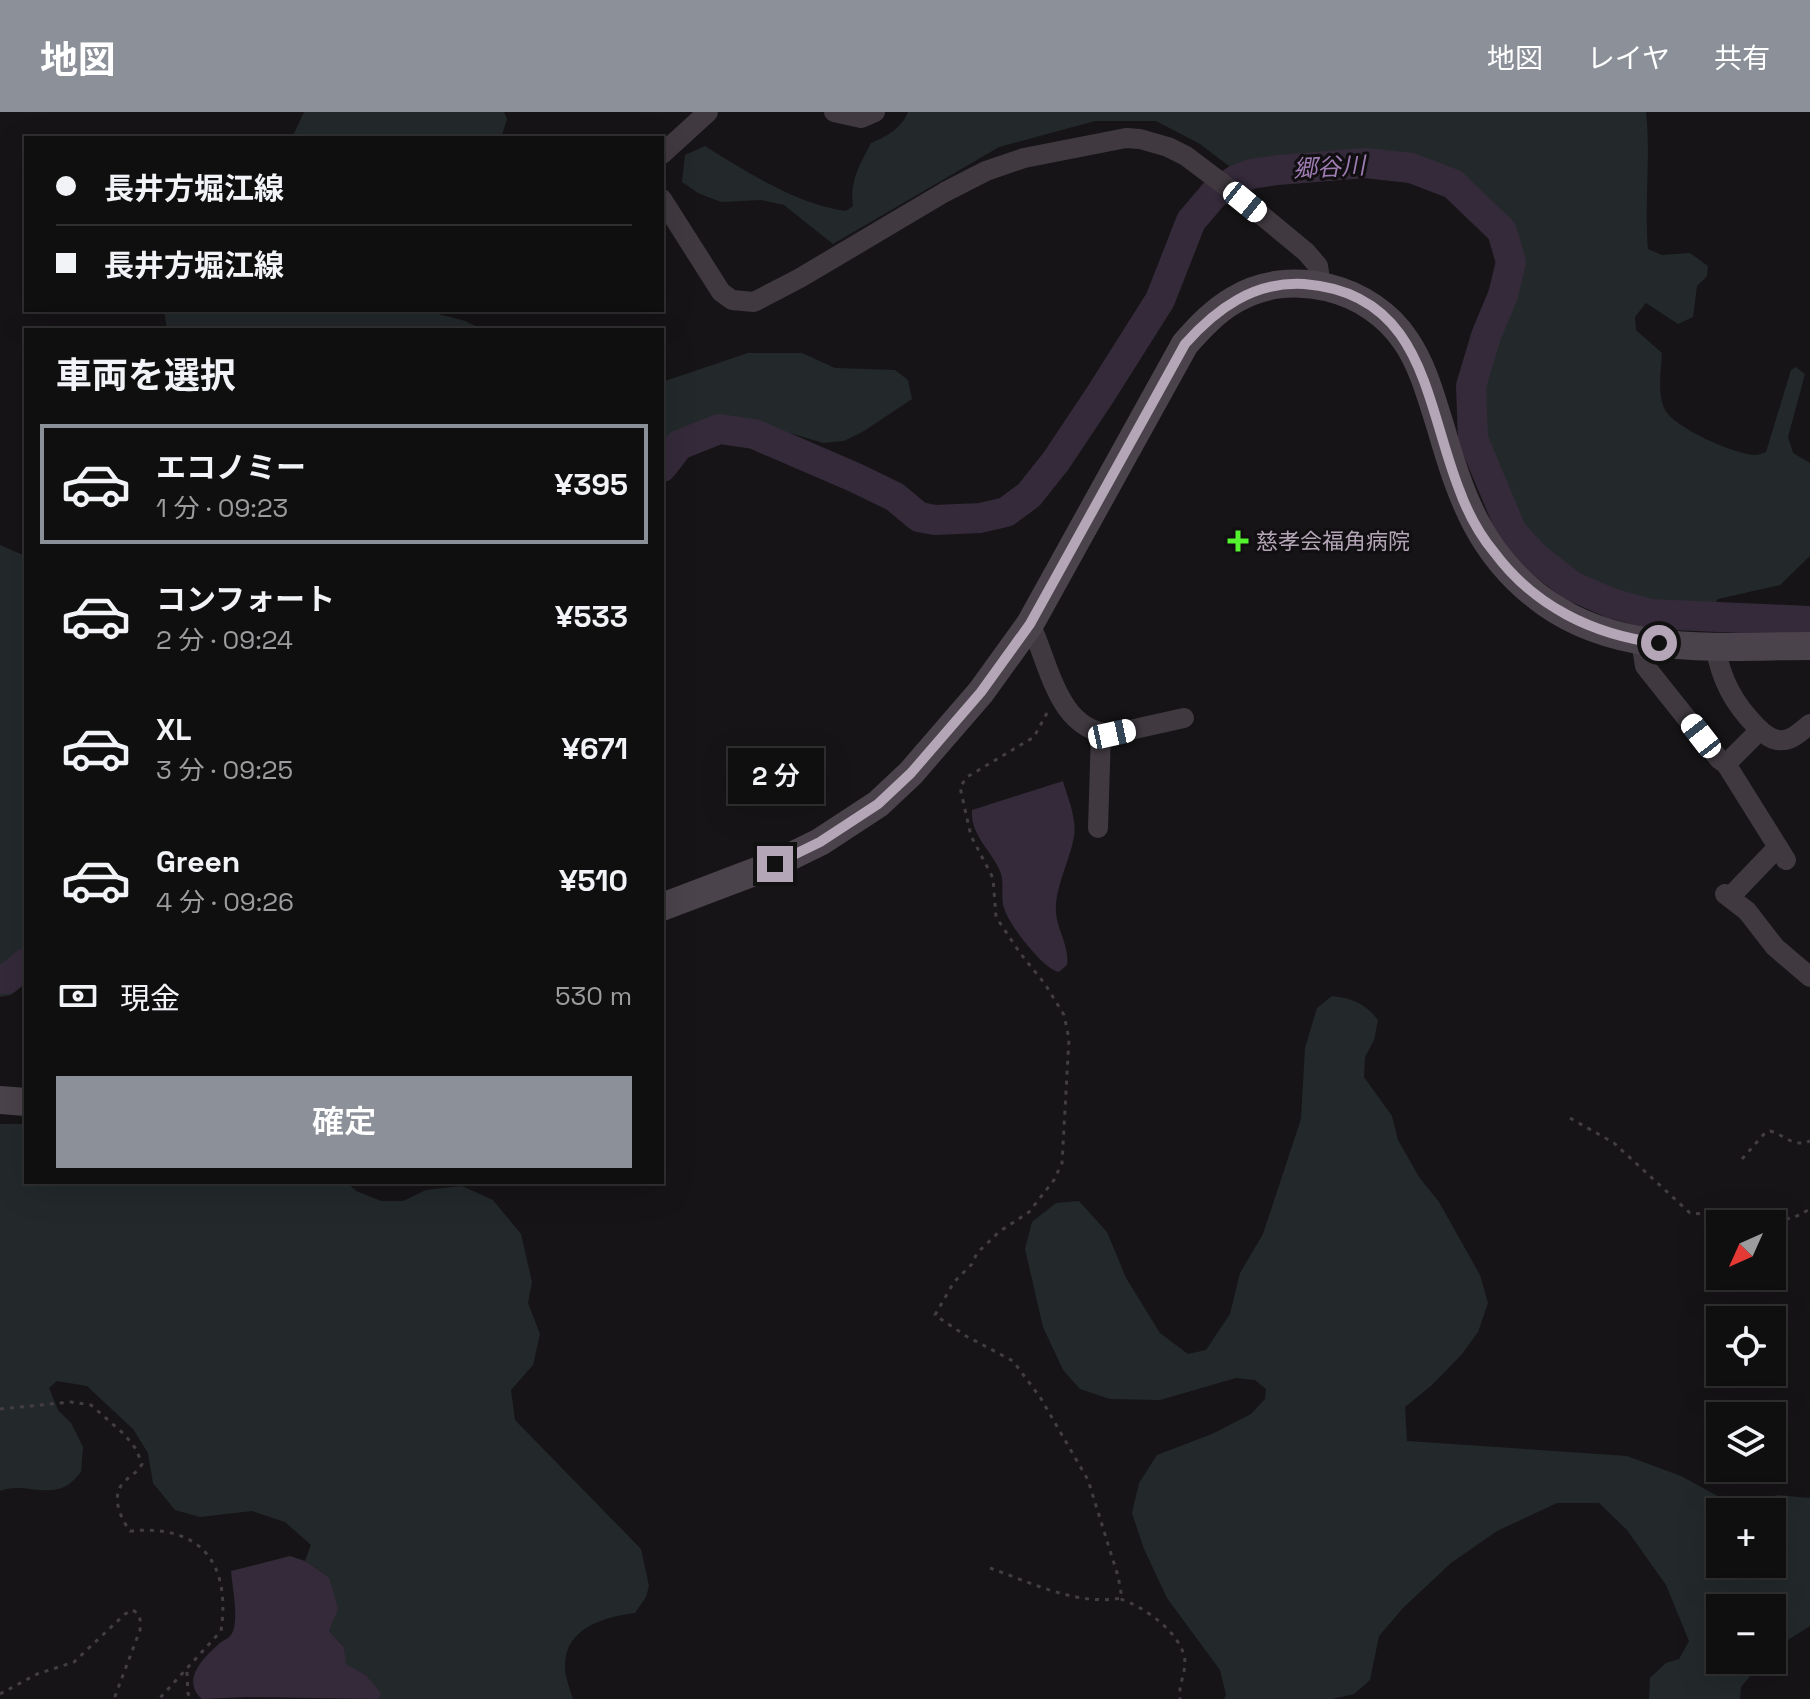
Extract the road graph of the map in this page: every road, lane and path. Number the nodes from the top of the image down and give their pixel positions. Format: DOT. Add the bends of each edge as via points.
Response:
graph roads {
  1 [pos="708,112"];
  2 [pos="834,112"];
  3 [pos="875,112"];
  4 [pos="664,152"];
  5 [pos="664,202"];
  6 [pos="1321,285"];
  7 [pos="1030,624"];
  8 [pos="1641,641"];
  9 [pos="1715,646"];
  10 [pos="1810,646"];
  11 [pos="1048,702"];
  12 [pos="1184,718"];
  13 [pos="1810,724"];
  14 [pos="1760,730"];
  15 [pos="1101,733"];
  16 [pos="1726,764"];
  17 [pos="1098,828"];
  18 [pos="664,906"];
  19 [pos="1810,977"];
  20 [pos="0,1100"];
  21 [pos="24,1102"];
  22 [pos="1570,1118"];
  23 [pos="1810,1141"];
  24 [pos="1742,1159"];
  25 [pos="1810,1209"];
  26 [pos="0,1409"];
  27 [pos="990,1568"];
  28 [pos="1122,1598"];
  29 [pos="187,1672"];
  30 [pos="0,1694"];
  31 [pos="114,1699"];
  32 [pos="159,1699"];
  33 [pos="194,1699"];
  34 [pos="1180,1699"];
  1 -- 4 [label="street"];
  2 -- 3 [label="street" via="861,118"];
  5 -- 6 [label="street" via="712,280 732,300 754,302 986,171 1107,140 1140,139 1168,147 1231,190 1306,252 1318,266"];
  6 -- 7 [label="main road" via="1276,286 1237,298 1185,344"];
  6 -- 8 [label="main road" via="1372,307 1406,340 1429,389 1459,489 1480,533 1511,572 1548,604 1581,622"];
  7 -- 15 [label="street" via="1065,709 1080,724"];
  7 -- 18 [label="main road" via="981,692 878,804 775,864"];
  8 -- 9 [label="main road"];
  8 -- 16 [label="street" via="1645,666"];
  9 -- 10 [label="main road"];
  9 -- 14 [label="street" via="1731,697"];
  11 -- 28 [label="path" via="1034,737 967,777 960,787 971,836 993,878 996,917 1064,1015 1069,1039 1062,1163 1029,1212 977,1253 935,1315 1013,1361 1040,1397 1088,1480"];
  12 -- 15 [label="street"];
  13 -- 14 [label="street" via="1778,741"];
  14 -- 16 [label="street"];
  15 -- 17 [label="street"];
  16 -- 19 [label="street" via="1782,854 1728,895"];
  20 -- 21 [label="main road"];
  22 -- 25 [label="path" via="1614,1143 1690,1213 1776,1220"];
  23 -- 24 [label="path" via="1793,1142 1770,1131"];
  26 -- 29 [label="path" via="91,1405 136,1449 142,1464 119,1489 123,1521 130,1531 175,1532 194,1540 205,1549 220,1588 221,1631"];
  27 -- 28 [label="path" via="1081,1599"];
  28 -- 34 [label="path" via="1173,1634 1182,1647"];
  29 -- 32 [label="path"];
  29 -- 33 [label="path" via="188,1694"];
  30 -- 31 [label="path" via="74,1662 133,1610 140,1630"];
}
